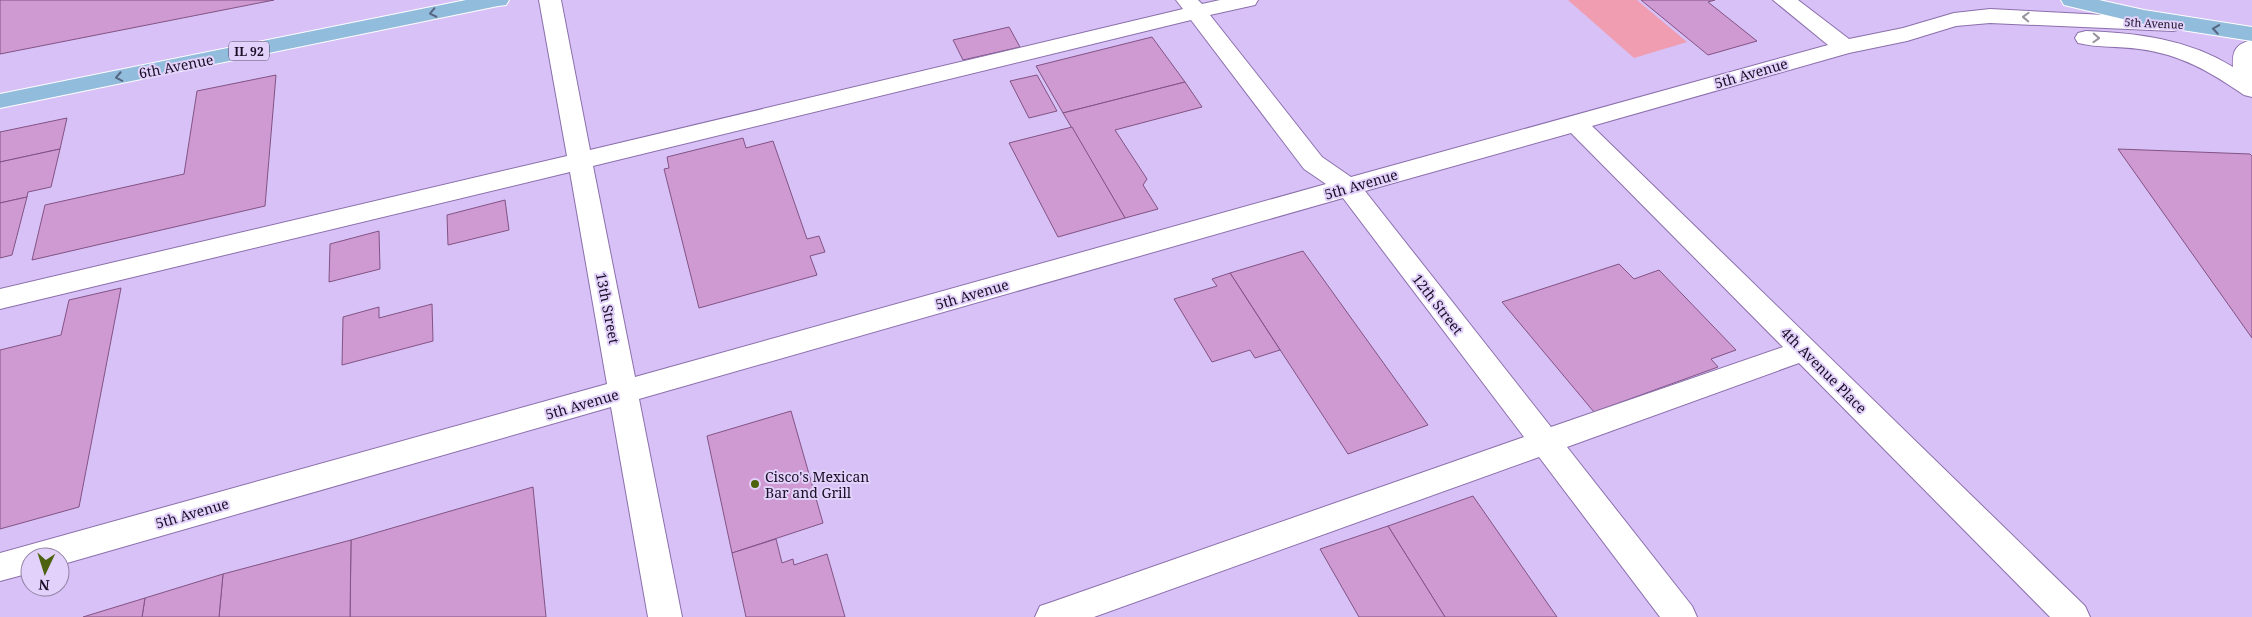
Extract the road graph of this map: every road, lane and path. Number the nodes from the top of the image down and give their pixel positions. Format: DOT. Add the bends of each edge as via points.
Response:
graph roads {
  1 [pos="498,0"];
  2 [pos="550,0"];
  3 [pos="1247,0"];
  4 [pos="1784,0"];
  5 [pos="2072,0"];
  6 [pos="1192,6"];
  7 [pos="2180,24"];
  8 [pos="1907,34"];
  9 [pos="2252,34"];
  10 [pos="1845,47"];
  11 [pos="2252,47"];
  12 [pos="2252,88"];
  13 [pos="0,101"];
  14 [pos="1575,123"];
  15 [pos="580,161"];
  16 [pos="1349,188"];
  17 [pos="0,299"];
  18 [pos="1805,350"];
  19 [pos="623,392"];
  20 [pos="1546,443"];
  21 [pos="70,548"];
  22 [pos="20,562"];
  23 [pos="0,567"];
  24 [pos="665,617"];
  25 [pos="1052,617"];
  26 [pos="1680,617"];
  27 [pos="2074,617"];
  1 -- 13 [label="main road, 6th Avenue / IL 92, one-way"];
  2 -- 15 [label="street, 13th Street"];
  3 -- 6 [label="street"];
  4 -- 10 [label="street"];
  5 -- 7 [label="main road"];
  6 -- 15 [label="street"];
  6 -- 16 [label="street, 12th Street" via="1313,163"];
  7 -- 8 [label="street, 5th Avenue, one-way" via="1990,16 1954,20"];
  9 -- 7 [label="main road, 5th Avenue, one-way"];
  8 -- 10 [label="street, 5th Avenue"];
  8 -- 12 [label="street, 5th Avenue, one-way" via="2102,39 2151,45 2193,55"];
  10 -- 14 [label="street, 5th Avenue"];
  11 -- 12 [label="street" via="2243,54 2244,68"];
  14 -- 16 [label="street, 5th Avenue"];
  14 -- 18 [label="street, 4th Avenue Place"];
  15 -- 17 [label="street"];
  15 -- 19 [label="street, 13th Street"];
  16 -- 19 [label="street, 5th Avenue"];
  16 -- 20 [label="street, 12th Street"];
  18 -- 20 [label="street"];
  18 -- 27 [label="street, 4th Avenue Place"];
  19 -- 21 [label="street, 5th Avenue"];
  19 -- 24 [label="street, 13th Street"];
  20 -- 25 [label="street"];
  20 -- 26 [label="street, 12th Street"];
  22 -- 23 [label="street"];
}
